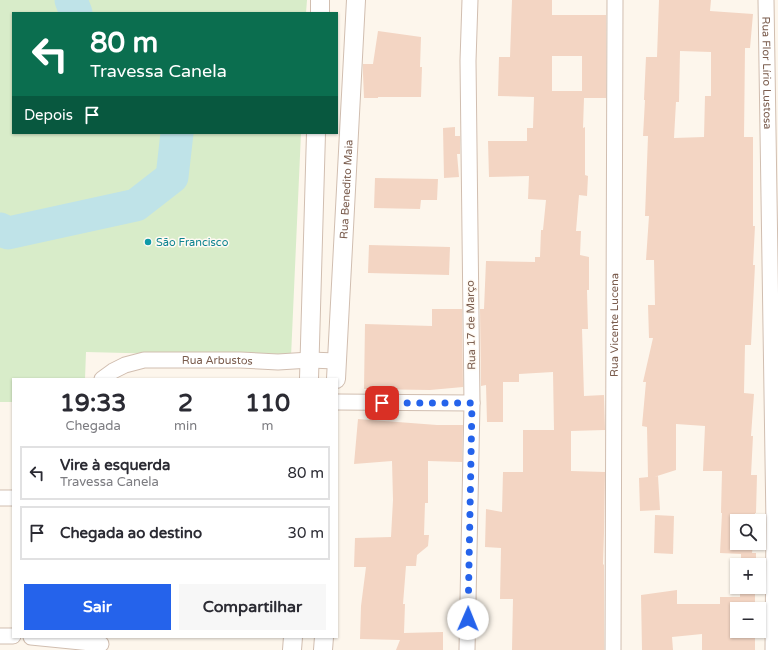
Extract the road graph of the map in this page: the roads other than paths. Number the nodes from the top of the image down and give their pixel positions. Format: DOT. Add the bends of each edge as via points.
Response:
graph roads {
  1 [pos="320,0"];
  2 [pos="356,0"];
  3 [pos="470,0"];
  4 [pos="615,0"];
  5 [pos="766,0"];
  6 [pos="320,12"];
  7 [pos="316,134"];
  8 [pos="310,360"];
  9 [pos="336,370"];
  10 [pos="104,378"];
  11 [pos="309,378"];
  12 [pos="338,402"];
  13 [pos="472,403"];
  14 [pos="0,498"];
  15 [pos="12,498"];
  16 [pos="776,524"];
  17 [pos="0,636"];
  18 [pos="12,636"];
  19 [pos="41,638"];
  20 [pos="293,638"];
  21 [pos="324,638"];
  22 [pos="101,644"];
  23 [pos="292,650"];
  24 [pos="323,650"];
  25 [pos="468,650"];
  26 [pos="614,650"];
  27 [pos="773,650"];
  1 -- 6 [label="street"];
  2 -- 9 [label="street, Rua Benedito Maia"];
  3 -- 13 [label="street, Rua 17 de Março" via="468,68"];
  4 -- 26 [label="street, Rua Vicente Lucena"];
  5 -- 16 [label="street, Rua Flor Lírio Lustosa"];
  7 -- 8 [label="street"];
  8 -- 9 [label="street, Rua Arbustos"];
  8 -- 10 [label="street, Rua Arbustos" via="144,360 125,365"];
  8 -- 11 [label="street"];
  12 -- 13 [label="street"];
  13 -- 25 [label="street, Rua 17 de Março"];
  14 -- 15 [label="street"];
  16 -- 27 [label="street, Rua Flor Lírio Lustosa"];
  17 -- 18 [label="street"];
  19 -- 22 [label="street"];
  20 -- 23 [label="street"];
  21 -- 24 [label="street"];
}
